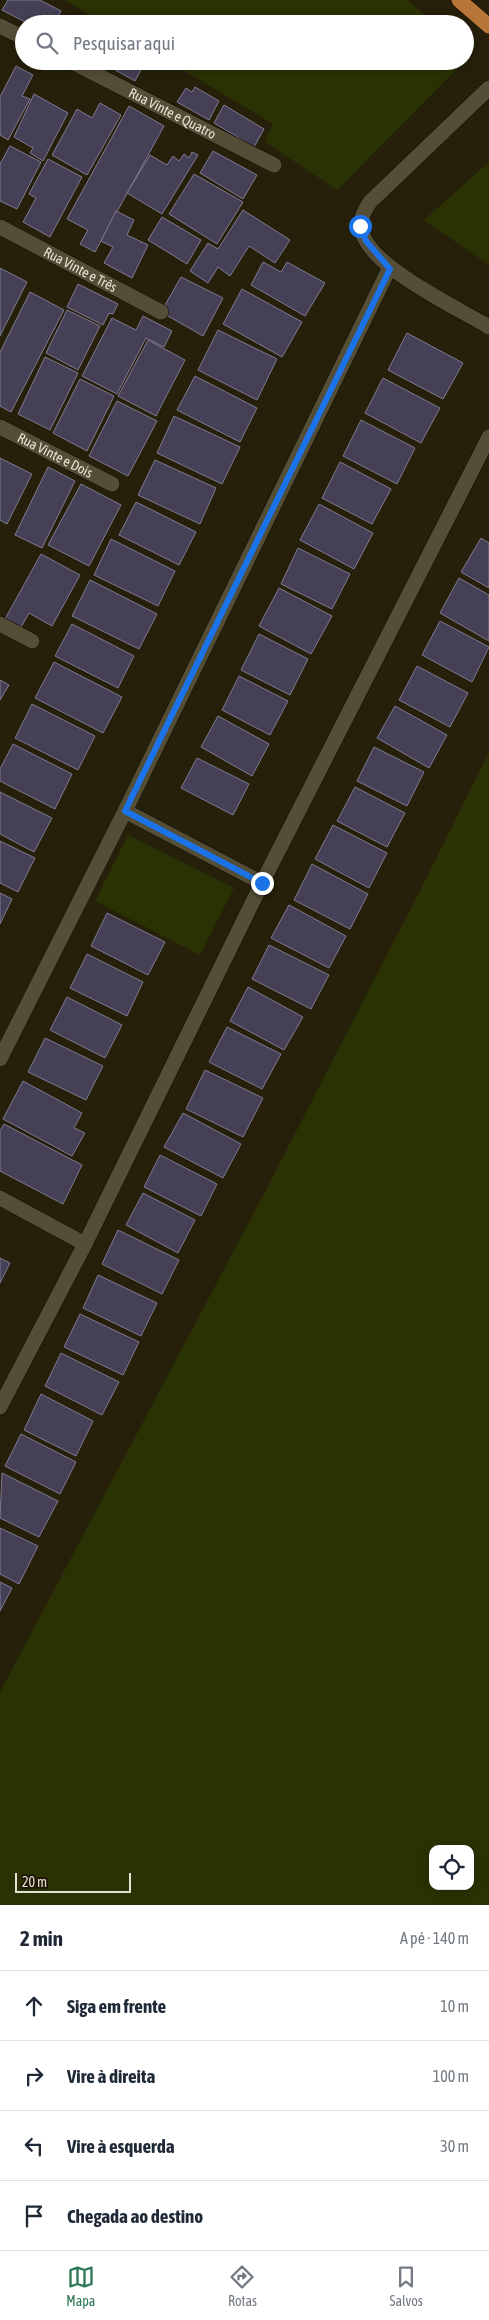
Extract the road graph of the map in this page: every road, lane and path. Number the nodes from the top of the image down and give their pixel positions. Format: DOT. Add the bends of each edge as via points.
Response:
graph roads {
  1 [pos="459,0"];
  2 [pos="0,26"];
  3 [pos="489,26"];
  4 [pos="15,34"];
  5 [pos="88,70"];
  6 [pos="489,88"];
  7 [pos="274,165"];
  8 [pos="0,227"];
  9 [pos="390,269"];
  10 [pos="162,312"];
  11 [pos="489,327"];
  12 [pos="0,427"];
  13 [pos="489,438"];
  14 [pos="112,484"];
  15 [pos="0,624"];
  16 [pos="32,641"];
  17 [pos="125,811"];
  18 [pos="262,883"];
  19 [pos="0,1059"];
  20 [pos="0,1198"];
  21 [pos="85,1244"];
  22 [pos="0,1407"];
  1 -- 3 [label="main road"];
  2 -- 4 [label="street"];
  5 -- 7 [label="street, Rua Vinte e Quatro"];
  6 -- 9 [label="street" via="365,210 362,233"];
  8 -- 10 [label="street, Rua Vinte e Três"];
  9 -- 11 [label="street"];
  9 -- 17 [label="street"];
  12 -- 14 [label="street, Rua Vinte e Dois"];
  13 -- 18 [label="street"];
  15 -- 16 [label="street"];
  17 -- 18 [label="street"];
  17 -- 19 [label="street"];
  18 -- 21 [label="street"];
  20 -- 21 [label="street"];
  21 -- 22 [label="street"];
}
